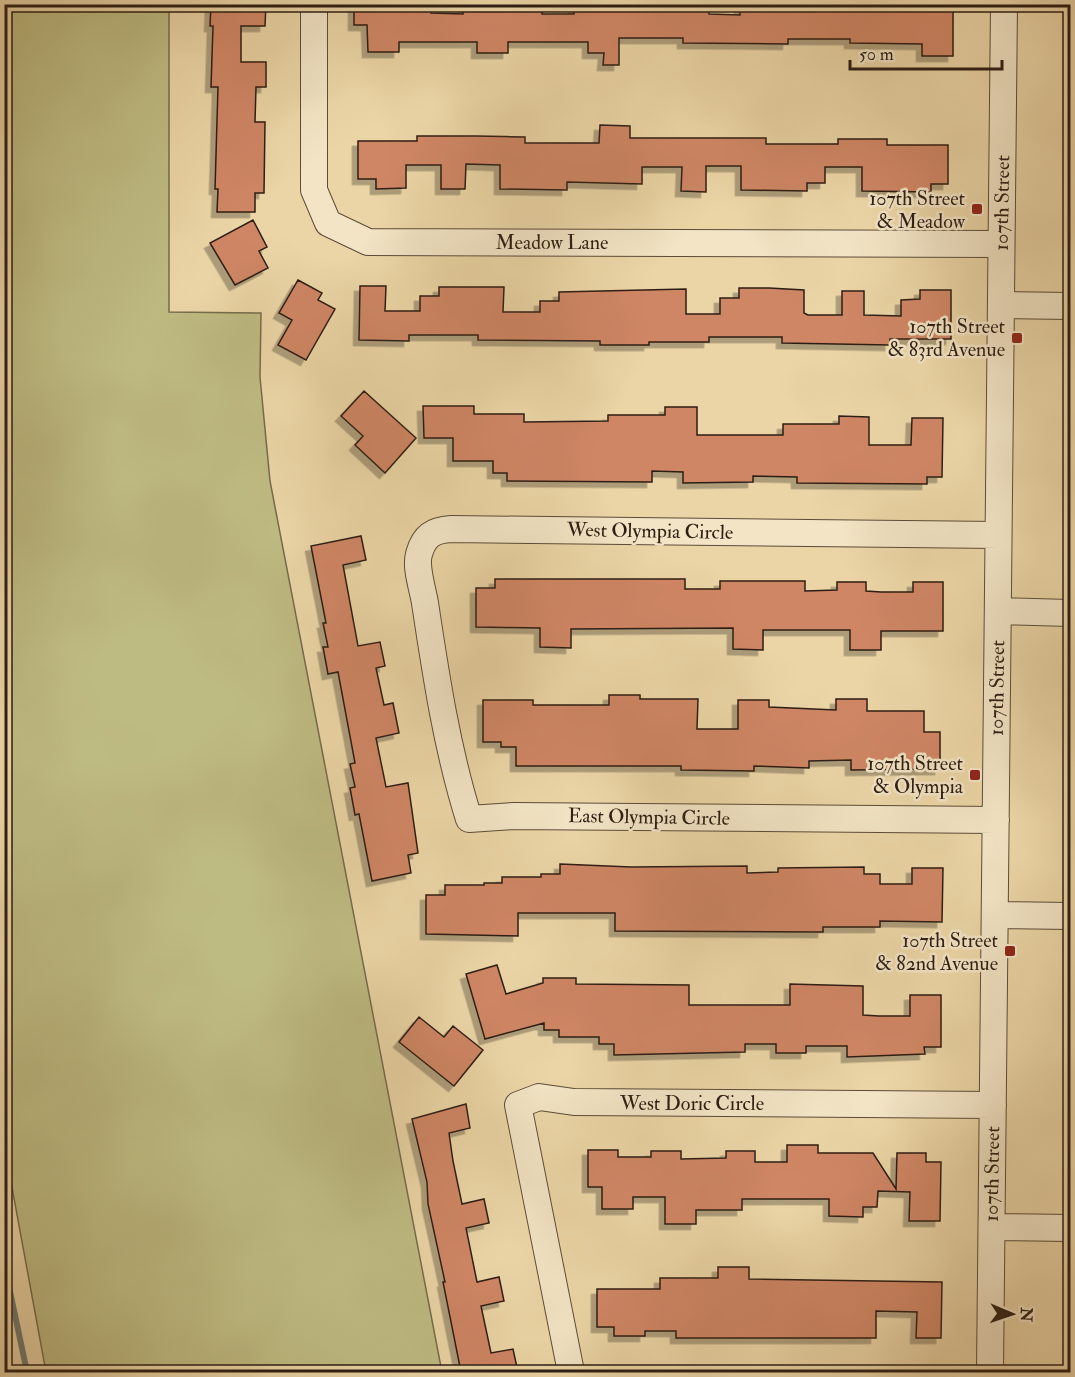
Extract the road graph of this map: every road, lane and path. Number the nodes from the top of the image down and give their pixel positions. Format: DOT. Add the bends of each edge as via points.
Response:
graph roads {
  1 [pos="314,4"];
  2 [pos="1004,4"];
  3 [pos="1001,244"];
  4 [pos="1001,305"];
  5 [pos="1071,306"];
  6 [pos="998,535"];
  7 [pos="998,611"];
  8 [pos="1071,613"];
  9 [pos="433,656"];
  10 [pos="996,820"];
  11 [pos="995,915"];
  12 [pos="1071,916"];
  13 [pos="993,1105"];
  14 [pos="992,1227"];
  15 [pos="1071,1228"];
  16 [pos="571,1372"];
  17 [pos="990,1372"];
  1 -- 3 [label="street, Meadow Lane" via="314,190 328,223 368,242"];
  2 -- 3 [label="street, 107th Street"];
  3 -- 4 [label="street, 107th Street"];
  4 -- 5 [label="street"];
  4 -- 6 [label="street, 107th Street"];
  6 -- 7 [label="street, 107th Street"];
  6 -- 9 [label="street, West Olympia Circle" via="437,530 426,537 418,556"];
  7 -- 8 [label="street"];
  7 -- 10 [label="street, 107th Street"];
  9 -- 10 [label="street, East Olympia Circle" via="469,819 514,816"];
  10 -- 11 [label="street, 107th Street"];
  11 -- 12 [label="street"];
  11 -- 13 [label="street, 107th Street"];
  13 -- 14 [label="street, 107th Street"];
  13 -- 16 [label="street, West Doric Circle" via="574,1102 539,1097 518,1105"];
  14 -- 15 [label="street"];
  14 -- 17 [label="street, 107th Street"];
}
